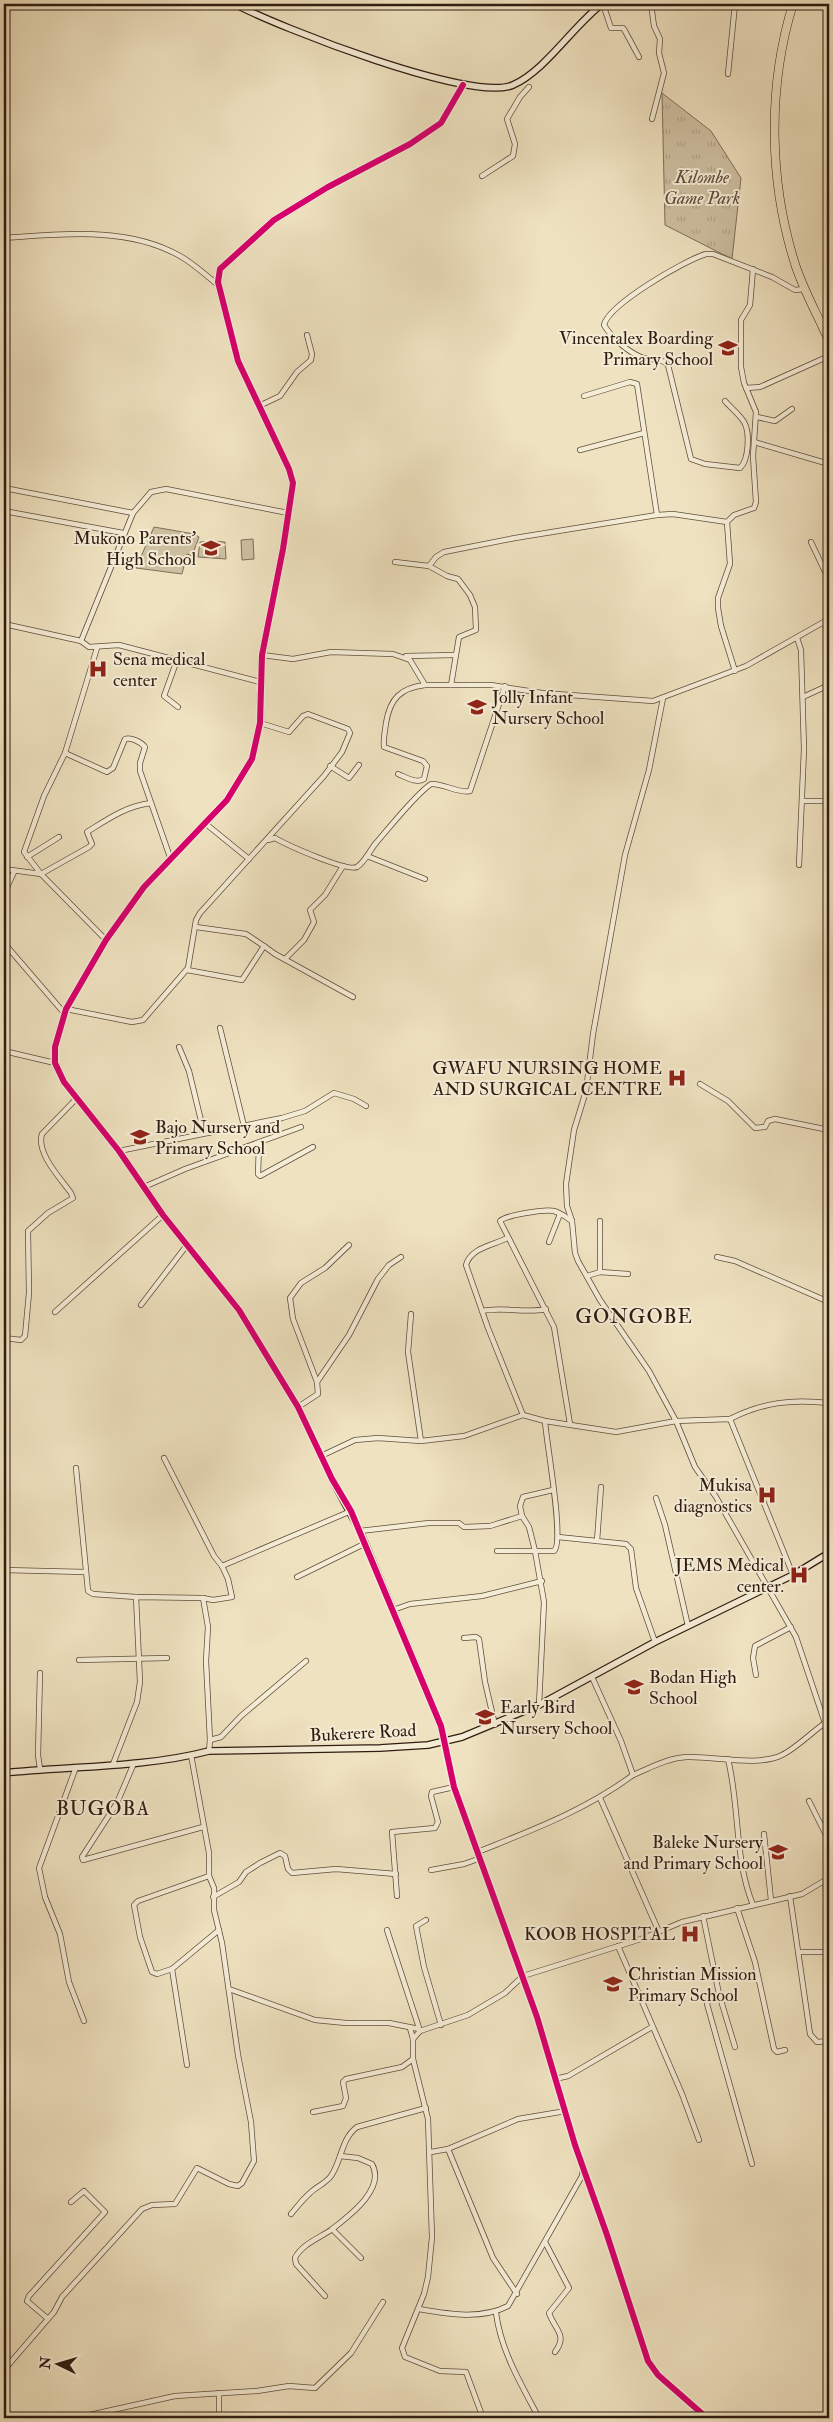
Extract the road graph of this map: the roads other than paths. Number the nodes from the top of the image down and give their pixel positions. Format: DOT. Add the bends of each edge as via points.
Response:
graph roads {
  1 [pos="235,4"];
  2 [pos="602,4"];
  3 [pos="652,4"];
  4 [pos="735,4"];
  5 [pos="793,4"];
  6 [pos="639,57"];
  7 [pos="728,74"];
  8 [pos="463,85"];
  9 [pos="529,87"];
  10 [pos="652,118"];
  11 [pos="482,176"];
  12 [pos="4,238"];
  13 [pos="753,269"];
  14 [pos="219,286"];
  15 [pos="804,289"];
  16 [pos="307,335"];
  17 [pos="829,340"];
  18 [pos="829,356"];
  19 [pos="746,388"];
  20 [pos="584,396"];
  21 [pos="725,402"];
  22 [pos="259,406"];
  23 [pos="792,409"];
  24 [pos="757,417"];
  25 [pos="644,433"];
  26 [pos="754,442"];
  27 [pos="580,450"];
  28 [pos="829,464"];
  29 [pos="4,488"];
  30 [pos="4,510"];
  31 [pos="133,513"];
  32 [pos="288,513"];
  33 [pos="657,515"];
  34 [pos="727,522"];
  35 [pos="123,533"];
  36 [pos="811,542"];
  37 [pos="394,562"];
  38 [pos="429,566"];
  39 [pos="829,580"];
  40 [pos="829,618"];
  41 [pos="4,624"];
  42 [pos="797,638"];
  43 [pos="81,641"];
  44 [pos="97,648"];
  45 [pos="262,655"];
  46 [pos="455,655"];
  47 [pos="405,656"];
  48 [pos="177,660"];
  49 [pos="735,670"];
  50 [pos="260,682"];
  51 [pos="425,685"];
  52 [pos="452,685"];
  53 [pos="829,685"];
  54 [pos="505,686"];
  55 [pos="803,697"];
  56 [pos="663,698"];
  57 [pos="178,707"];
  58 [pos="260,723"];
  59 [pos="65,753"];
  60 [pos="359,764"];
  61 [pos="330,766"];
  62 [pos="398,774"];
  63 [pos="802,801"];
  64 [pos="829,801"];
  65 [pos="152,804"];
  66 [pos="206,824"];
  67 [pos="59,837"];
  68 [pos="266,840"];
  69 [pos="367,856"];
  70 [pos="27,857"];
  71 [pos="249,859"];
  72 [pos="171,860"];
  73 [pos="799,865"];
  74 [pos="342,866"];
  75 [pos="4,869"];
  76 [pos="14,872"];
  77 [pos="41,874"];
  78 [pos="425,879"];
  79 [pos="4,894"];
  80 [pos="196,927"];
  81 [pos="106,940"];
  82 [pos="4,943"];
  83 [pos="264,946"];
  84 [pos="285,960"];
  85 [pos="186,970"];
  86 [pos="353,997"];
  87 [pos="65,1011"];
  88 [pos="220,1028"];
  89 [pos="179,1047"];
  90 [pos="4,1051"];
  91 [pos="55,1063"];
  92 [pos="700,1084"];
  93 [pos="77,1098"];
  94 [pos="366,1106"];
  95 [pos="244,1126"];
  96 [pos="301,1127"];
  97 [pos="829,1130"];
  98 [pos="204,1134"];
  99 [pos="259,1144"];
  100 [pos="313,1147"];
  101 [pos="119,1151"];
  102 [pos="144,1187"];
  103 [pos="560,1214"];
  104 [pos="163,1215"];
  105 [pos="572,1221"];
  106 [pos="600,1221"];
  107 [pos="507,1238"];
  108 [pos="549,1242"];
  109 [pos="187,1244"];
  110 [pos="349,1246"];
  111 [pos="401,1257"];
  112 [pos="717,1257"];
  113 [pos="600,1272"];
  114 [pos="628,1274"];
  115 [pos="587,1276"];
  116 [pos="829,1302"];
  117 [pos="141,1305"];
  118 [pos="546,1309"];
  119 [pos="482,1311"];
  120 [pos="55,1312"];
  121 [pos="411,1314"];
  122 [pos="4,1338"];
  123 [pos="318,1382"];
  124 [pos="829,1403"];
  125 [pos="298,1407"];
  126 [pos="523,1415"];
  127 [pos="730,1419"];
  128 [pos="546,1421"];
  129 [pos="676,1421"];
  130 [pos="570,1424"];
  131 [pos="421,1441"];
  132 [pos="321,1456"];
  133 [pos="164,1458"];
  134 [pos="76,1468"];
  135 [pos="601,1486"];
  136 [pos="553,1490"];
  137 [pos="656,1498"];
  138 [pos="350,1511"];
  139 [pos="522,1516"];
  140 [pos="360,1531"];
  141 [pos="558,1536"];
  142 [pos="597,1541"];
  143 [pos="364,1544"];
  144 [pos="497,1551"];
  145 [pos="535,1551"];
  146 [pos="829,1553"];
  147 [pos="222,1566"];
  148 [pos="4,1570"];
  149 [pos="86,1572"];
  150 [pos="793,1575"];
  151 [pos="297,1576"];
  152 [pos="542,1581"];
  153 [pos="767,1587"];
  154 [pos="136,1597"];
  155 [pos="203,1598"];
  156 [pos="393,1610"];
  157 [pos="688,1626"];
  158 [pos="790,1627"];
  159 [pos="464,1638"];
  160 [pos="655,1642"];
  161 [pos="139,1658"];
  162 [pos="167,1658"];
  163 [pos="79,1660"];
  164 [pos="306,1661"];
  165 [pos="40,1673"];
  166 [pos="756,1675"];
  167 [pos="592,1677"];
  168 [pos="539,1705"];
  169 [pos="825,1723"];
  170 [pos="495,1725"];
  171 [pos="829,1735"];
  172 [pos="210,1740"];
  173 [pos="444,1741"];
  174 [pos="209,1751"];
  175 [pos="191,1756"];
  176 [pos="728,1759"];
  177 [pos="135,1762"];
  178 [pos="113,1764"];
  179 [pos="77,1766"];
  180 [pos="40,1769"];
  181 [pos="4,1773"];
  182 [pos="632,1775"];
  183 [pos="454,1787"];
  184 [pos="600,1798"];
  185 [pos="810,1801"];
  186 [pos="203,1827"];
  187 [pos="764,1834"];
  188 [pos="829,1841"];
  189 [pos="478,1852"];
  190 [pos="481,1858"];
  191 [pos="431,1870"];
  192 [pos="396,1874"];
  193 [pos="209,1876"];
  194 [pos="829,1878"];
  195 [pos="397,1896"];
  196 [pos="790,1896"];
  197 [pos="213,1897"];
  198 [pos="771,1900"];
  199 [pos="753,1905"];
  200 [pos="737,1908"];
  201 [pos="702,1916"];
  202 [pos="426,1920"];
  203 [pos="219,1930"];
  204 [pos="387,1930"];
  205 [pos="659,1932"];
  206 [pos="618,1946"];
  207 [pos="798,1952"];
  208 [pos="826,1952"];
  209 [pos="172,1969"];
  210 [pos="523,1976"];
  211 [pos="229,1988"];
  212 [pos="719,1994"];
  213 [pos="84,2021"];
  214 [pos="441,2026"];
  215 [pos="652,2027"];
  216 [pos="410,2028"];
  217 [pos="420,2031"];
  218 [pos="413,2039"];
  219 [pos="829,2042"];
  220 [pos="735,2047"];
  221 [pos="785,2050"];
  222 [pos="413,2059"];
  223 [pos="186,2065"];
  224 [pos="555,2079"];
  225 [pos="426,2108"];
  226 [pos="566,2111"];
  227 [pos="313,2112"];
  228 [pos="699,2140"];
  229 [pos="448,2149"];
  230 [pos="431,2152"];
  231 [pos="340,2156"];
  232 [pos="752,2164"];
  233 [pos="583,2168"];
  234 [pos="71,2202"];
  235 [pos="291,2214"];
  236 [pos="332,2229"];
  237 [pos="545,2242"];
  238 [pos="361,2258"];
  239 [pos="516,2294"];
  240 [pos="325,2296"];
  241 [pos="383,2302"];
  242 [pos="419,2309"];
  243 [pos="496,2313"];
  244 [pos="47,2318"];
  245 [pos="555,2352"];
  246 [pos="4,2370"];
  247 [pos="219,2393"];
  248 [pos="4,2407"];
  249 [pos="698,2410"];
  250 [pos="6,2418"];
  251 [pos="76,2418"];
  252 [pos="219,2418"];
  253 [pos="483,2418"];
  254 [pos="539,2418"];
  255 [pos="687,2418"];
  256 [pos="707,2418"];
  1 -- 8 [label="street" via="390,66"];
  2 -- 6 [label="street" via="611,28 626,31"];
  2 -- 8 [label="street" via="536,71 523,80 499,88"];
  3 -- 10 [label="street" via="664,73"];
  4 -- 7 [label="street"];
  5 -- 15 [label="highway" via="783,44 775,129 783,216"];
  8 -- 14 [label="street" via="441,123 410,144 291,209 258,232 220,269"];
  9 -- 11 [label="street" via="507,119 515,144 513,156"];
  12 -- 14 [label="street" via="75,234 131,239 181,256"];
  13 -- 15 [label="street" via="795,290"];
  13 -- 19 [label="street" via="750,305 741,320 741,368"];
  13 -- 21 [label="street" via="713,254 701,255 638,291 604,322 606,329 640,357 668,365 692,459 705,464 740,468 745,458 747,432 744,422"];
  14 -- 22 [label="street" via="238,361"];
  15 -- 17 [label="highway"];
  16 -- 22 [label="street" via="311,360 280,396"];
  18 -- 19 [label="street" via="760,387"];
  19 -- 24 [label="street"];
  20 -- 25 [label="street" via="630,382 637,384"];
  22 -- 32 [label="street" via="292,476"];
  23 -- 24 [label="street" via="775,421"];
  24 -- 26 [label="street"];
  25 -- 27 [label="street"];
  25 -- 33 [label="street"];
  26 -- 28 [label="street"];
  26 -- 34 [label="street" via="754,508 734,514"];
  29 -- 31 [label="street"];
  30 -- 35 [label="street"];
  31 -- 32 [label="street" via="151,492 166,489"];
  31 -- 35 [label="street"];
  32 -- 45 [label="street"];
  33 -- 34 [label="street" via="673,514"];
  33 -- 38 [label="street" via="444,552"];
  34 -- 49 [label="street" via="730,564 718,598 718,608"];
  35 -- 43 [label="street"];
  36 -- 39 [label="street"];
  37 -- 38 [label="street"];
  38 -- 46 [label="street" via="458,579 476,607 476,630 459,637"];
  40 -- 42 [label="street"];
  41 -- 43 [label="street"];
  42 -- 49 [label="street"];
  42 -- 55 [label="street" via="801,650"];
  43 -- 44 [label="street"];
  44 -- 48 [label="street" via="120,645"];
  44 -- 59 [label="street"];
  45 -- 47 [label="street" via="293,659 331,652"];
  45 -- 50 [label="street"];
  46 -- 47 [label="street"];
  46 -- 52 [label="street"];
  47 -- 51 [label="street"];
  48 -- 50 [label="street"];
  48 -- 57 [label="street" via="164,696"];
  49 -- 56 [label="street"];
  50 -- 58 [label="street"];
  51 -- 52 [label="street"];
  51 -- 62 [label="street" via="404,690 390,705 384,747 423,761 427,766 421,781"];
  52 -- 54 [label="street"];
  53 -- 55 [label="street"];
  54 -- 56 [label="street" via="542,693 646,702"];
  54 -- 69 [label="street" via="470,791 431,784"];
  55 -- 63 [label="street"];
  56 -- 105 [label="street" via="649,770 625,855 586,1091 574,1130 566,1184 567,1206"];
  58 -- 61 [label="street" via="290,732 308,714 348,729 347,743"];
  58 -- 66 [label="street" via="257,743 246,772"];
  59 -- 65 [label="street" via="106,772 113,768 125,739 144,745 140,771"];
  59 -- 70 [label="street" via="25,845"];
  60 -- 61 [label="street" via="349,778"];
  61 -- 68 [label="street" via="298,807"];
  63 -- 64 [label="street"];
  63 -- 73 [label="street"];
  65 -- 72 [label="street"];
  65 -- 77 [label="street" via="132,806 87,832 92,844 89,847"];
  66 -- 71 [label="street"];
  66 -- 72 [label="street"];
  67 -- 70 [label="street"];
  68 -- 71 [label="street"];
  68 -- 74 [label="street" via="276,838 298,851"];
  69 -- 74 [label="street" via="356,867"];
  69 -- 78 [label="street"];
  70 -- 77 [label="street"];
  71 -- 80 [label="street" via="200,913"];
  72 -- 81 [label="street" via="135,897"];
  74 -- 84 [label="street" via="326,895 310,910 314,922 304,940"];
  75 -- 76 [label="street"];
  76 -- 77 [label="street"];
  76 -- 79 [label="street"];
  77 -- 81 [label="street"];
  80 -- 83 [label="street" via="246,934"];
  80 -- 85 [label="street"];
  81 -- 87 [label="street"];
  82 -- 87 [label="street"];
  83 -- 84 [label="street"];
  83 -- 85 [label="street" via="242,980"];
  84 -- 86 [label="street"];
  85 -- 87 [label="street" via="140,1022"];
  87 -- 91 [label="street" via="55,1047"];
  88 -- 95 [label="street"];
  89 -- 98 [label="street" via="189,1070"];
  90 -- 91 [label="street"];
  91 -- 93 [label="street" via="57,1072"];
  92 -- 97 [label="street" via="728,1101 755,1128 765,1127 774,1119"];
  93 -- 101 [label="street"];
  93 -- 122 [label="street" via="42,1134 40,1142 73,1198 48,1213 28,1231 29,1293 25,1336 21,1340"];
  94 -- 95 [label="street" via="334,1094 297,1114"];
  95 -- 98 [label="street"];
  96 -- 99 [label="street"];
  98 -- 101 [label="street"];
  99 -- 100 [label="street" via="260,1176"];
  99 -- 102 [label="street" via="185,1169"];
  101 -- 102 [label="street"];
  102 -- 104 [label="street"];
  103 -- 105 [label="street"];
  103 -- 107 [label="street" via="549,1211 501,1219"];
  103 -- 108 [label="street"];
  104 -- 109 [label="street"];
  104 -- 120 [label="street"];
  105 -- 115 [label="street" via="575,1253"];
  106 -- 113 [label="street"];
  107 -- 118 [label="street"];
  107 -- 119 [label="street" via="498,1244 489,1244 467,1262"];
  109 -- 117 [label="street"];
  109 -- 125 [label="street" via="239,1310"];
  110 -- 123 [label="street" via="325,1268 301,1283 290,1298 293,1319"];
  111 -- 123 [label="street" via="389,1265 378,1279 349,1335"];
  112 -- 116 [label="street"];
  113 -- 114 [label="street"];
  113 -- 115 [label="street"];
  115 -- 129 [label="street" via="649,1371"];
  118 -- 119 [label="street" via="526,1313 497,1309"];
  118 -- 130 [label="street" via="554,1327"];
  119 -- 126 [label="street"];
  121 -- 131 [label="street" via="408,1352"];
  123 -- 125 [label="street" via="316,1396"];
  124 -- 127 [label="street" via="780,1402"];
  125 -- 132 [label="street"];
  126 -- 128 [label="street"];
  126 -- 131 [label="street" via="464,1436"];
  127 -- 129 [label="street"];
  127 -- 150 [label="street"];
  128 -- 130 [label="street"];
  128 -- 136 [label="street"];
  129 -- 130 [label="street" via="616,1432"];
  129 -- 153 [label="street" via="694,1467 716,1497"];
  131 -- 132 [label="street" via="355,1440"];
  132 -- 138 [label="street"];
  133 -- 147 [label="street"];
  134 -- 149 [label="street"];
  135 -- 142 [label="street"];
  136 -- 139 [label="street" via="523,1497 520,1506"];
  136 -- 141 [label="street"];
  137 -- 157 [label="street"];
  138 -- 140 [label="street"];
  138 -- 147 [label="street"];
  139 -- 140 [label="street" via="490,1526 429,1524"];
  139 -- 145 [label="street" via="529,1527"];
  140 -- 143 [label="street"];
  141 -- 142 [label="street"];
  141 -- 145 [label="street" via="554,1551"];
  142 -- 160 [label="street" via="626,1544 630,1549 636,1588"];
  143 -- 151 [label="street"];
  143 -- 156 [label="street"];
  144 -- 145 [label="street"];
  145 -- 152 [label="street"];
  146 -- 150 [label="street, Bukerere Road"];
  147 -- 155 [label="street" via="232,1597"];
  148 -- 149 [label="street"];
  149 -- 154 [label="street" via="91,1594"];
  150 -- 153 [label="street, Bukerere Road"];
  152 -- 156 [label="street" via="482,1596 410,1604"];
  152 -- 168 [label="street" via="544,1602"];
  153 -- 157 [label="street, Bukerere Road"];
  153 -- 158 [label="street"];
  154 -- 155 [label="street"];
  154 -- 161 [label="street"];
  155 -- 172 [label="street" via="208,1627 206,1661"];
  156 -- 173 [label="street" via="442,1726"];
  157 -- 160 [label="street, Bukerere Road"];
  158 -- 166 [label="street" via="756,1646 753,1658"];
  158 -- 169 [label="street"];
  159 -- 170 [label="street" via="479,1639"];
  160 -- 167 [label="street, Bukerere Road"];
  161 -- 162 [label="street"];
  161 -- 163 [label="street"];
  161 -- 178 [label="street" via="137,1702"];
  164 -- 172 [label="street" via="221,1737"];
  165 -- 180 [label="street"];
  167 -- 168 [label="street, Bukerere Road"];
  167 -- 182 [label="street" via="621,1741"];
  168 -- 170 [label="street, Bukerere Road"];
  169 -- 171 [label="street"];
  169 -- 176 [label="street" via="782,1756"];
  170 -- 173 [label="street, Bukerere Road"];
  172 -- 174 [label="street"];
  173 -- 174 [label="street, Bukerere Road" via="428,1745 331,1750"];
  173 -- 183 [label="street"];
  174 -- 175 [label="street, Bukerere Road"];
  175 -- 177 [label="street, Bukerere Road"];
  175 -- 186 [label="street"];
  176 -- 182 [label="street" via="671,1759"];
  176 -- 199 [label="street" via="735,1788 740,1867"];
  177 -- 178 [label="street, Bukerere Road"];
  177 -- 186 [label="street" via="117,1803 82,1856 83,1860"];
  178 -- 179 [label="street, Bukerere Road"];
  179 -- 180 [label="street, Bukerere Road"];
  179 -- 213 [label="street" via="39,1868 45,1898 60,1934 69,1982"];
  180 -- 181 [label="street, Bukerere Road"];
  182 -- 184 [label="street"];
  183 -- 189 [label="street"];
  183 -- 192 [label="street" via="432,1792 438,1822 435,1828 392,1832"];
  184 -- 189 [label="street"];
  184 -- 205 [label="street"];
  185 -- 188 [label="street"];
  186 -- 193 [label="street" via="209,1853"];
  187 -- 198 [label="street"];
  189 -- 190 [label="street"];
  190 -- 191 [label="street"];
  190 -- 210 [label="street"];
  192 -- 195 [label="street"];
  192 -- 197 [label="street" via="336,1869 292,1873 280,1853 246,1872 239,1882"];
  193 -- 197 [label="street" via="214,1888"];
  193 -- 209 [label="street" via="134,1905 140,1937 152,1972 157,1974"];
  194 -- 196 [label="street" via="809,1891"];
  196 -- 198 [label="street"];
  196 -- 207 [label="street"];
  197 -- 203 [label="street"];
  198 -- 199 [label="street"];
  199 -- 200 [label="street"];
  200 -- 201 [label="street"];
  200 -- 221 [label="street" via="757,1969 774,2049 777,2052"];
  201 -- 205 [label="street"];
  201 -- 212 [label="street"];
  202 -- 214 [label="street" via="416,1926"];
  203 -- 209 [label="street"];
  203 -- 211 [label="street"];
  204 -- 217 [label="street"];
  205 -- 206 [label="street"];
  206 -- 210 [label="street"];
  206 -- 215 [label="street"];
  207 -- 208 [label="street"];
  207 -- 219 [label="street" via="810,2034 817,2042"];
  209 -- 223 [label="street"];
  210 -- 214 [label="street" via="505,1993 468,2015"];
  210 -- 224 [label="street"];
  211 -- 216 [label="street" via="315,2020 346,2024 389,2023"];
  211 -- 244 [label="street" via="251,2122 252,2167 238,2186 197,2168 175,2204 142,2209"];
  212 -- 220 [label="street"];
  212 -- 232 [label="street" via="707,2004"];
  214 -- 217 [label="street"];
  215 -- 224 [label="street" via="568,2076"];
  215 -- 228 [label="street"];
  216 -- 217 [label="street"];
  216 -- 218 [label="street"];
  217 -- 218 [label="street"];
  218 -- 222 [label="street"];
  222 -- 225 [label="street"];
  222 -- 227 [label="street" via="402,2067 346,2079 343,2082 346,2098 343,2106"];
  224 -- 226 [label="street"];
  225 -- 230 [label="street"];
  225 -- 231 [label="street" via="356,2127 350,2132"];
  226 -- 229 [label="street" via="518,2119"];
  226 -- 233 [label="street"];
  229 -- 230 [label="street"];
  229 -- 239 [label="street" via="493,2258"];
  230 -- 242 [label="street" via="431,2252"];
  231 -- 235 [label="street" via="330,2177"];
  231 -- 236 [label="street" via="367,2160 372,2164 376,2177 371,2191"];
  233 -- 237 [label="street" via="582,2176"];
  233 -- 249 [label="street" via="648,2361 658,2375"];
  234 -- 244 [label="street" via="84,2191 105,2212 29,2296 27,2301"];
  236 -- 238 [label="street"];
  236 -- 240 [label="street" via="298,2252 295,2258 296,2264"];
  237 -- 239 [label="street"];
  237 -- 245 [label="street" via="569,2288 549,2313 562,2339"];
  239 -- 243 [label="street" via="508,2306"];
  241 -- 247 [label="street" via="351,2352 315,2388 290,2386"];
  242 -- 243 [label="street" via="465,2315"];
  242 -- 253 [label="street" via="402,2344 402,2351 406,2356 440,2371 464,2370"];
  243 -- 254 [label="street" via="505,2353"];
  244 -- 246 [label="street"];
  247 -- 251 [label="street" via="145,2401"];
  247 -- 252 [label="street"];
  248 -- 250 [label="street"];
  249 -- 255 [label="street"];
  249 -- 256 [label="street"];
}
